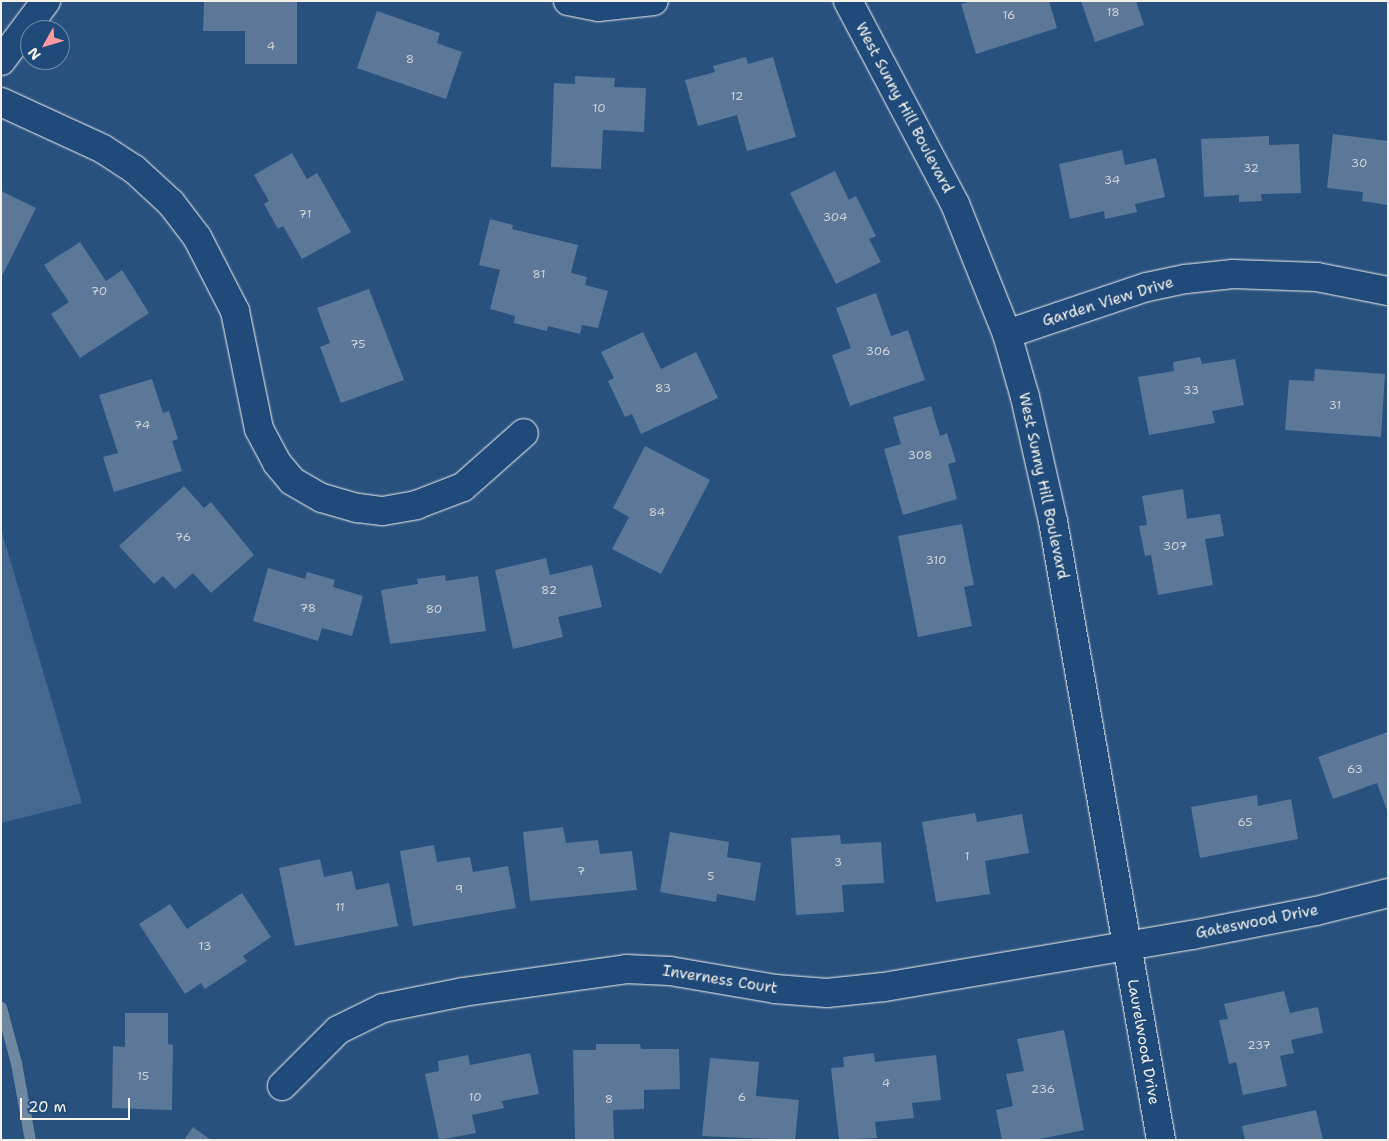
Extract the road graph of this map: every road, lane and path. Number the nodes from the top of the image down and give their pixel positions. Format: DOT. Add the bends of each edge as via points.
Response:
graph roads {
  1 [pos="46,1"];
  2 [pos="568,1"];
  3 [pos="654,1"];
  4 [pos="848,1"];
  5 [pos="1,61"];
  6 [pos="1,102"];
  7 [pos="1388,291"];
  8 [pos="1007,334"];
  9 [pos="524,434"];
  10 [pos="1388,893"];
  11 [pos="1125,944"];
  12 [pos="282,1086"];
  13 [pos="1160,1140"];
  1 -- 5 [label="street"];
  2 -- 3 [label="street" via="598,7"];
  4 -- 8 [label="street, West Sunny Hill Boulevard" via="955,204"];
  6 -- 9 [label="street" via="103,149 134,169 170,203 197,237 235,311 259,429 277,463 292,481 322,498 383,512 416,505 463,487"];
  7 -- 8 [label="street, Garden View Drive" via="1317,277 1233,274 1186,279 1147,287"];
  8 -- 11 [label="street, West Sunny Hill Boulevard" via="1042,465 1053,521"];
  10 -- 11 [label="street, Gateswood Drive" via="1316,911"];
  11 -- 12 [label="street, Inverness Court" via="940,979 827,993 756,987 670,970 626,969 464,992 382,1008 338,1030"];
  11 -- 13 [label="street, Laurelwood Drive"];
}
